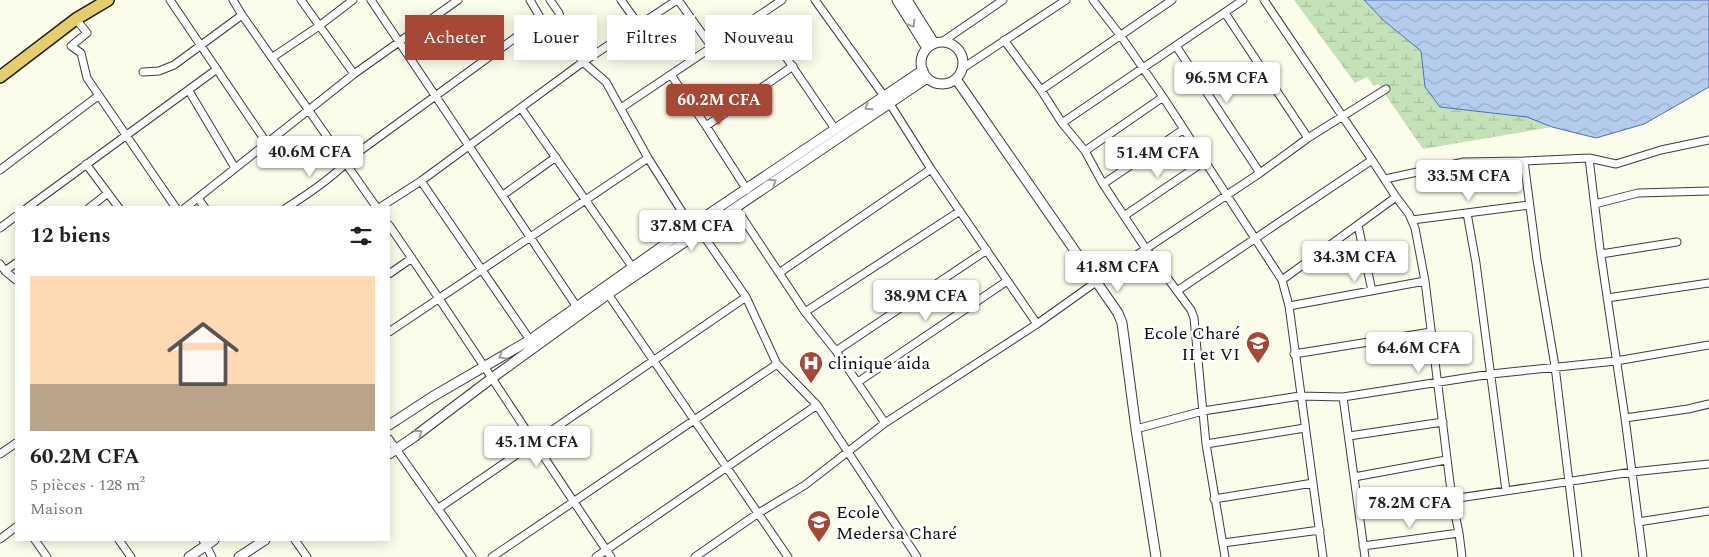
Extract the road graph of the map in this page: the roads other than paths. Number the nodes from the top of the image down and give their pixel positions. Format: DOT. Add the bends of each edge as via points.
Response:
graph roads {
  1 [pos="170,0"];
  2 [pos="234,0"];
  3 [pos="301,0"];
  4 [pos="354,0"];
  5 [pos="371,0"];
  6 [pos="458,0"];
  7 [pos="530,0"];
  8 [pos="550,0"];
  9 [pos="621,0"];
  10 [pos="677,0"];
  11 [pos="782,0"];
  12 [pos="816,0"];
  13 [pos="897,0"];
  14 [pos="907,0"];
  15 [pos="1003,0"];
  16 [pos="1066,0"];
  17 [pos="1093,0"];
  18 [pos="1172,0"];
  19 [pos="1243,0"];
  20 [pos="1264,0"];
  21 [pos="101,1"];
  22 [pos="1225,13"];
  23 [pos="242,15"];
  24 [pos="539,15"];
  25 [pos="559,15"];
  26 [pos="632,15"];
  27 [pos="654,15"];
  28 [pos="760,15"];
  29 [pos="76,19"];
  30 [pos="319,26"];
  31 [pos="1120,35"];
  32 [pos="514,38"];
  33 [pos="705,38"];
  34 [pos="1004,40"];
  35 [pos="399,43"];
  36 [pos="202,45"];
  37 [pos="935,45"];
  38 [pos="1176,46"];
  39 [pos="607,47"];
  40 [pos="705,50"];
  41 [pos="273,58"];
  42 [pos="789,60"];
  43 [pos="584,62"];
  44 [pos="793,66"];
  45 [pos="963,68"];
  46 [pos="1143,68"];
  47 [pos="0,69"];
  48 [pos="217,69"];
  49 [pos="143,72"];
  50 [pos="354,74"];
  51 [pos="925,74"];
  52 [pos="671,75"];
  53 [pos="0,77"];
  54 [pos="956,79"];
  55 [pos="1386,89"];
  56 [pos="1041,90"];
  57 [pos="188,91"];
  58 [pos="98,96"];
  59 [pos="434,96"];
  60 [pos="1163,97"];
  61 [pos="887,100"];
  62 [pos="521,108"];
  63 [pos="621,108"];
  64 [pos="309,110"];
  65 [pos="1342,116"];
  66 [pos="1062,123"];
  67 [pos="706,126"];
  68 [pos="835,129"];
  69 [pos="1184,129"];
  70 [pos="127,134"];
  71 [pos="1308,138"];
  72 [pos="1709,140"];
  73 [pos="266,142"];
  74 [pos="468,146"];
  75 [pos="1085,151"];
  76 [pos="556,157"];
  77 [pos="648,158"];
  78 [pos="1590,158"];
  79 [pos="1372,160"];
  80 [pos="1205,161"];
  81 [pos="1524,161"];
  82 [pos="86,164"];
  83 [pos="346,164"];
  84 [pos="235,168"];
  85 [pos="931,169"];
  86 [pos="0,170"];
  87 [pos="1260,173"];
  88 [pos="1385,179"];
  89 [pos="421,181"];
  90 [pos="1103,184"];
  91 [pos="747,190"];
  92 [pos="1709,191"];
  93 [pos="108,193"];
  94 [pos="1228,194"];
  95 [pos="503,195"];
  96 [pos="1396,197"];
  97 [pos="198,198"];
  98 [pos="586,200"];
  99 [pos="1595,204"];
  100 [pos="1529,205"];
  101 [pos="30,206"];
  102 [pos="91,206"];
  103 [pos="118,206"];
  104 [pos="175,206"];
  105 [pos="188,206"];
  106 [pos="204,206"];
  107 [pos="289,206"];
  108 [pos="377,206"];
  109 [pos="381,206"];
  110 [pos="736,208"];
  111 [pos="960,211"];
  112 [pos="1467,213"];
  113 [pos="1124,216"];
  114 [pos="15,217"];
  115 [pos="1412,220"];
  116 [pos="1358,225"];
  117 [pos="390,226"];
  118 [pos="691,226"];
  119 [pos="0,228"];
  120 [pos="701,232"];
  121 [pos="530,236"];
  122 [pos="1255,237"];
  123 [pos="1677,242"];
  124 [pos="1146,248"];
  125 [pos="987,250"];
  126 [pos="1601,254"];
  127 [pos="412,258"];
  128 [pos="0,264"];
  129 [pos="15,264"];
  130 [pos="633,268"];
  131 [pos="482,269"];
  132 [pos="5,271"];
  133 [pos="390,273"];
  134 [pos="779,273"];
  135 [pos="15,279"];
  136 [pos="1282,280"];
  137 [pos="1007,281"];
  138 [pos="1096,282"];
  139 [pos="1425,282"];
  140 [pos="1709,284"];
  141 [pos="1177,291"];
  142 [pos="1372,292"];
  143 [pos="608,294"];
  144 [pos="746,297"];
  145 [pos="439,298"];
  146 [pos="1607,298"];
  147 [pos="1289,306"];
  148 [pos="577,307"];
  149 [pos="805,312"];
  150 [pos="1036,324"];
  151 [pos="390,331"];
  152 [pos="1431,332"];
  153 [pos="530,340"];
  154 [pos="1709,345"];
  155 [pos="836,351"];
  156 [pos="1294,354"];
  157 [pos="1616,361"];
  158 [pos="654,362"];
  159 [pos="777,364"];
  160 [pos="485,366"];
  161 [pos="1555,366"];
  162 [pos="1491,374"];
  163 [pos="492,378"];
  164 [pos="858,382"];
  165 [pos="1437,383"];
  166 [pos="1300,396"];
  167 [pos="1344,397"];
  168 [pos="1709,404"];
  169 [pos="817,405"];
  170 [pos="1203,411"];
  171 [pos="1625,418"];
  172 [pos="693,420"];
  173 [pos="1443,422"];
  174 [pos="390,424"];
  175 [pos="885,424"];
  176 [pos="1305,428"];
  177 [pos="1136,429"];
  178 [pos="1349,436"];
  179 [pos="534,443"];
  180 [pos="15,444"];
  181 [pos="1206,444"];
  182 [pos="392,451"];
  183 [pos="848,452"];
  184 [pos="0,454"];
  185 [pos="1446,460"];
  186 [pos="1709,464"];
  187 [pos="727,467"];
  188 [pos="1632,472"];
  189 [pos="1354,477"];
  190 [pos="1568,482"];
  191 [pos="1313,483"];
  192 [pos="1506,491"];
  193 [pos="1214,499"];
  194 [pos="1452,499"];
  195 [pos="573,501"];
  196 [pos="439,508"];
  197 [pos="1709,511"];
  198 [pos="1359,513"];
  199 [pos="757,514"];
  200 [pos="1638,522"];
  201 [pos="15,529"];
  202 [pos="1320,530"];
  203 [pos="1460,534"];
  204 [pos="0,538"];
  205 [pos="36,541"];
  206 [pos="120,541"];
  207 [pos="263,541"];
  208 [pos="296,541"];
  209 [pos="208,542"];
  210 [pos="1223,543"];
  211 [pos="1364,546"];
  212 [pos="609,554"];
  213 [pos="47,557"];
  214 [pos="130,557"];
  215 [pos="189,557"];
  216 [pos="212,557"];
  217 [pos="239,557"];
  218 [pos="306,557"];
  219 [pos="472,557"];
  220 [pos="492,557"];
  221 [pos="596,557"];
  222 [pos="695,557"];
  223 [pos="788,557"];
  224 [pos="917,557"];
  225 [pos="1156,557"];
  226 [pos="1225,557"];
  227 [pos="1323,557"];
  228 [pos="1365,557"];
  229 [pos="1462,557"];
  230 [pos="1578,557"];
  231 [pos="1643,557"];
  1 -- 36 [label="street"];
  2 -- 23 [label="street"];
  3 -- 30 [label="street"];
  4 -- 30 [label="street"];
  5 -- 35 [label="street"];
  6 -- 35 [label="street"];
  7 -- 24 [label="street"];
  8 -- 25 [label="street"];
  9 -- 26 [label="street"];
  10 -- 27 [label="street"];
  10 -- 33 [label="street"];
  11 -- 28 [label="street"];
  12 -- 61 [label="street"];
  13 -- 37 [label="street, one-way"];
  14 -- 37 [label="street"];
  15 -- 37 [label="street"];
  16 -- 34 [label="street"];
  17 -- 31 [label="street"];
  18 -- 31 [label="street"];
  19 -- 22 [label="street"];
  20 -- 65 [label="street"];
  21 -- 29 [label="highway"];
  21 -- 47 [label="highway"];
  22 -- 38 [label="street"];
  22 -- 71 [label="street"];
  23 -- 36 [label="street"];
  23 -- 41 [label="street"];
  29 -- 53 [label="highway"];
  29 -- 58 [label="street" via="87,33 72,46 81,53 87,78"];
  30 -- 41 [label="street"];
  30 -- 50 [label="street"];
  31 -- 46 [label="street"];
  31 -- 56 [label="street"];
  32 -- 59 [label="street"];
  34 -- 45 [label="street"];
  34 -- 56 [label="street"];
  35 -- 50 [label="street"];
  35 -- 59 [label="street"];
  36 -- 48 [label="street"];
  36 -- 49 [label="street" via="174,65 160,71"];
  37 -- 45 [label="street" via="951,44 958,48"];
  37 -- 51 [label="street" via="922,59"];
  38 -- 46 [label="street"];
  38 -- 87 [label="street"];
  39 -- 43 [label="street"];
  40 -- 52 [label="street"];
  41 -- 64 [label="street"];
  42 -- 44 [label="street"];
  43 -- 62 [label="street"];
  43 -- 63 [label="street" via="606,82"];
  44 -- 67 [label="street"];
  44 -- 68 [label="street"];
  45 -- 54 [label="street"];
  46 -- 60 [label="street"];
  46 -- 66 [label="street"];
  48 -- 57 [label="street"];
  48 -- 73 [label="street"];
  50 -- 64 [label="street"];
  51 -- 54 [label="street" via="944,84"];
  51 -- 61 [label="street"];
  52 -- 63 [label="street"];
  52 -- 67 [label="street"];
  54 -- 138 [label="street"];
  55 -- 65 [label="street"];
  56 -- 66 [label="street"];
  57 -- 70 [label="street"];
  57 -- 84 [label="street"];
  58 -- 70 [label="street"];
  58 -- 86 [label="street"];
  59 -- 74 [label="street"];
  59 -- 83 [label="street"];
  60 -- 69 [label="street"];
  60 -- 75 [label="street"];
  61 -- 68 [label="street, one-way"];
  61 -- 85 [label="street"];
  110 -- 61 [label="street, one-way"];
  62 -- 74 [label="street"];
  62 -- 76 [label="street"];
  63 -- 77 [label="street"];
  64 -- 73 [label="street"];
  64 -- 83 [label="street"];
  65 -- 71 [label="street"];
  65 -- 79 [label="street"];
  66 -- 75 [label="street"];
  67 -- 91 [label="street"];
  68 -- 91 [label="street"];
  69 -- 80 [label="street"];
  69 -- 90 [label="street"];
  70 -- 82 [label="street"];
  70 -- 104 [label="street"];
  71 -- 87 [label="street"];
  72 -- 78 [label="street" via="1660,150 1616,164"];
  73 -- 84 [label="street"];
  74 -- 89 [label="street"];
  74 -- 95 [label="street"];
  75 -- 90 [label="street"];
  76 -- 95 [label="street"];
  76 -- 98 [label="street"];
  77 -- 98 [label="street"];
  77 -- 118 [label="street"];
  78 -- 81 [label="street"];
  78 -- 99 [label="street"];
  79 -- 88 [label="street"];
  79 -- 122 [label="street"];
  80 -- 94 [label="street"];
  80 -- 113 [label="street"];
  81 -- 88 [label="street" via="1462,162"];
  81 -- 100 [label="street"];
  82 -- 93 [label="street"];
  82 -- 101 [label="street"];
  83 -- 107 [label="street"];
  83 -- 108 [label="street"];
  84 -- 97 [label="street"];
  85 -- 111 [label="street"];
  85 -- 134 [label="street"];
  87 -- 94 [label="street"];
  88 -- 96 [label="street"];
  89 -- 109 [label="street"];
  89 -- 131 [label="street"];
  90 -- 113 [label="street"];
  91 -- 118 [label="street"];
  92 -- 99 [label="street" via="1638,194"];
  93 -- 102 [label="street"];
  93 -- 103 [label="street"];
  94 -- 122 [label="street"];
  94 -- 124 [label="street"];
  95 -- 121 [label="street"];
  96 -- 115 [label="street"];
  96 -- 116 [label="street"];
  97 -- 105 [label="street"];
  97 -- 106 [label="street"];
  98 -- 121 [label="street"];
  98 -- 130 [label="street"];
  99 -- 126 [label="street"];
  100 -- 112 [label="street"];
  100 -- 161 [label="street"];
  110 -- 120 [label="street"];
  110 -- 134 [label="street"];
  111 -- 125 [label="street"];
  111 -- 149 [label="street"];
  112 -- 115 [label="street"];
  112 -- 162 [label="street"];
  113 -- 124 [label="street"];
  114 -- 119 [label="street"];
  115 -- 139 [label="street"];
  116 -- 136 [label="street"];
  116 -- 142 [label="street"];
  117 -- 127 [label="street"];
  118 -- 120 [label="street"];
  118 -- 130 [label="street"];
  120 -- 143 [label="street"];
  120 -- 144 [label="street"];
  121 -- 131 [label="street"];
  121 -- 148 [label="street"];
  122 -- 136 [label="street"];
  122 -- 141 [label="street"];
  123 -- 126 [label="street"];
  124 -- 138 [label="street"];
  124 -- 141 [label="street"];
  125 -- 137 [label="street"];
  125 -- 155 [label="street"];
  126 -- 146 [label="street"];
  127 -- 133 [label="street"];
  127 -- 145 [label="street"];
  128 -- 132 [label="street"];
  129 -- 132 [label="street"];
  130 -- 148 [label="street"];
  131 -- 145 [label="street"];
  131 -- 153 [label="street"];
  132 -- 135 [label="street"];
  134 -- 149 [label="street"];
  136 -- 147 [label="street"];
  137 -- 150 [label="street"];
  137 -- 164 [label="street"];
  138 -- 150 [label="street"];
  138 -- 177 [label="street" via="1122,323"];
  139 -- 142 [label="street"];
  139 -- 152 [label="street"];
  140 -- 146 [label="street"];
  141 -- 170 [label="street" via="1194,318"];
  142 -- 147 [label="street"];
  143 -- 158 [label="street"];
  143 -- 163 [label="street"];
  144 -- 158 [label="street"];
  144 -- 159 [label="street"];
  145 -- 151 [label="street"];
  145 -- 160 [label="street"];
  146 -- 157 [label="street"];
  147 -- 156 [label="street"];
  148 -- 153 [label="street"];
  149 -- 155 [label="street"];
  150 -- 175 [label="street"];
  152 -- 156 [label="street"];
  152 -- 165 [label="street"];
  153 -- 160 [label="street, one-way"];
  154 -- 157 [label="street"];
  155 -- 164 [label="street"];
  156 -- 166 [label="street"];
  157 -- 161 [label="street"];
  157 -- 171 [label="street"];
  158 -- 172 [label="street"];
  158 -- 179 [label="street"];
  159 -- 169 [label="street"];
  159 -- 172 [label="street"];
  160 -- 163 [label="street"];
  160 -- 174 [label="street"];
  161 -- 162 [label="street"];
  161 -- 190 [label="street"];
  162 -- 165 [label="street"];
  162 -- 192 [label="street"];
  163 -- 179 [label="street"];
  182 -- 163 [label="street, one-way"];
  164 -- 175 [label="street"];
  165 -- 167 [label="street"];
  165 -- 173 [label="street"];
  166 -- 167 [label="street"];
  166 -- 170 [label="street"];
  166 -- 176 [label="street"];
  167 -- 178 [label="street"];
  168 -- 171 [label="street"];
  169 -- 183 [label="street"];
  169 -- 187 [label="street"];
  170 -- 177 [label="street"];
  170 -- 181 [label="street"];
  171 -- 188 [label="street"];
  172 -- 187 [label="street"];
  172 -- 195 [label="street"];
  173 -- 178 [label="street"];
  173 -- 185 [label="street"];
  175 -- 183 [label="street"];
  176 -- 181 [label="street"];
  176 -- 191 [label="street"];
  177 -- 225 [label="street"];
  178 -- 189 [label="street"];
  179 -- 195 [label="street"];
  179 -- 196 [label="street"];
  180 -- 184 [label="street"];
  181 -- 193 [label="street"];
  182 -- 196 [label="street"];
  183 -- 199 [label="street" via="806,485"];
  183 -- 224 [label="street"];
  185 -- 189 [label="street"];
  185 -- 194 [label="street"];
  186 -- 188 [label="street"];
  187 -- 199 [label="street"];
  187 -- 212 [label="street"];
  188 -- 190 [label="street"];
  188 -- 200 [label="street"];
  189 -- 198 [label="street"];
  190 -- 192 [label="street"];
  190 -- 230 [label="street"];
  191 -- 193 [label="street"];
  191 -- 202 [label="street"];
  192 -- 194 [label="street"];
  193 -- 210 [label="street"];
  194 -- 198 [label="street"];
  194 -- 203 [label="street"];
  195 -- 212 [label="street"];
  195 -- 220 [label="street"];
  196 -- 219 [label="street"];
  197 -- 200 [label="street"];
  198 -- 211 [label="street"];
  199 -- 222 [label="street"];
  199 -- 223 [label="street"];
  200 -- 231 [label="street"];
  201 -- 204 [label="street"];
  202 -- 210 [label="street"];
  202 -- 227 [label="street"];
  203 -- 211 [label="street"];
  203 -- 229 [label="street"];
  205 -- 213 [label="street"];
  206 -- 214 [label="street"];
  207 -- 217 [label="street"];
  208 -- 218 [label="street"];
  209 -- 215 [label="street"];
  209 -- 216 [label="street"];
  210 -- 226 [label="street"];
  211 -- 228 [label="street"];
  212 -- 221 [label="street"];
}
